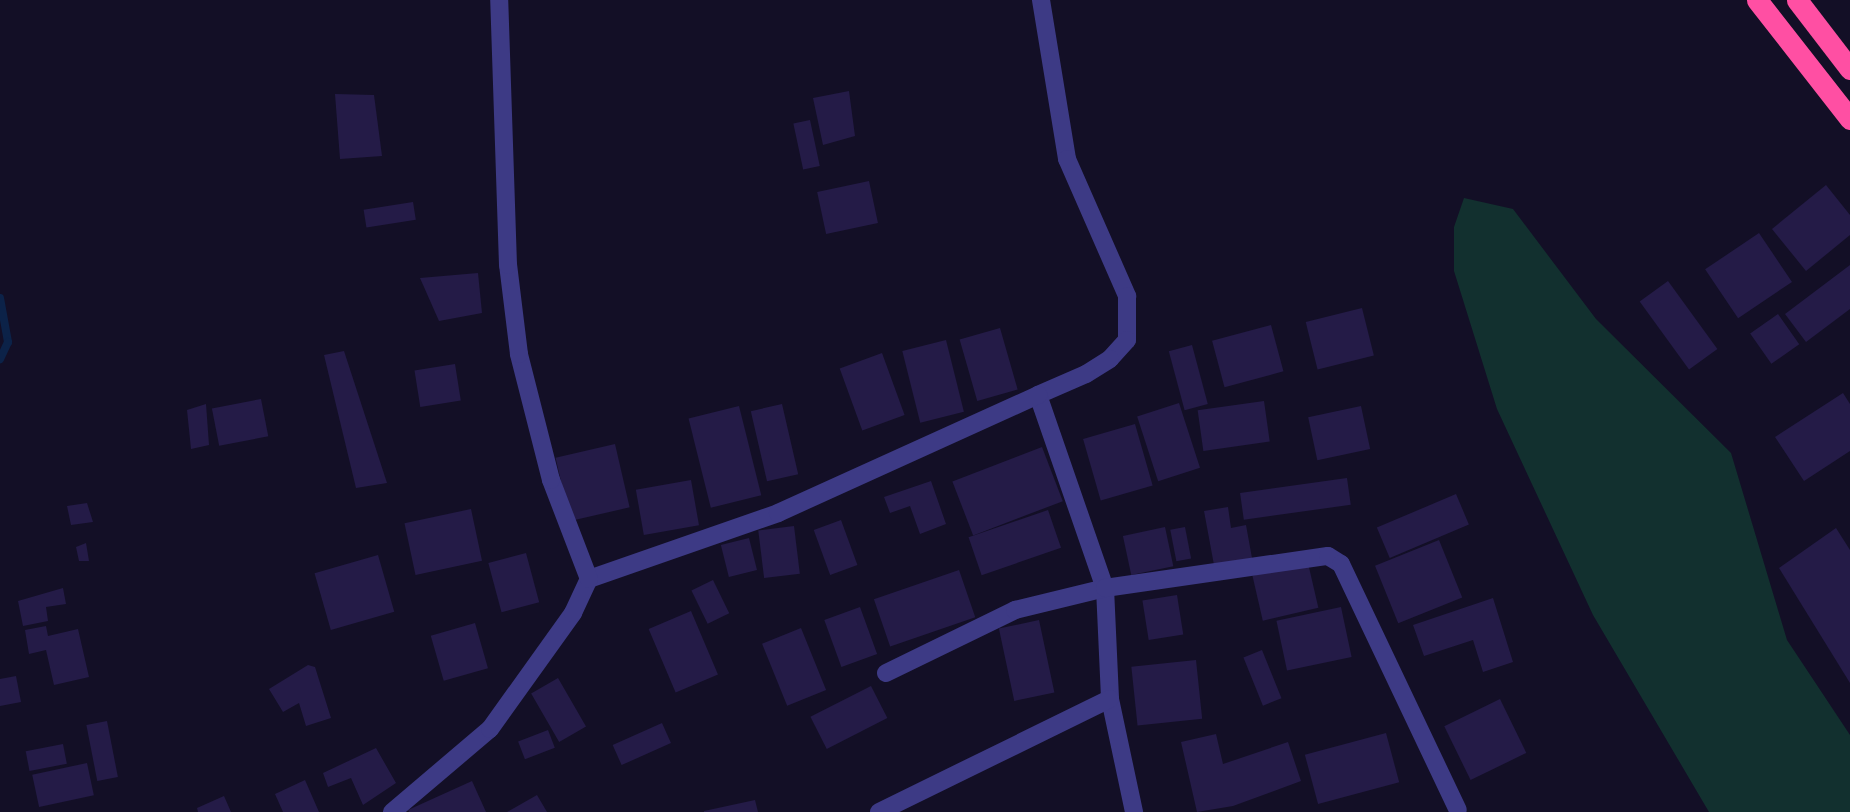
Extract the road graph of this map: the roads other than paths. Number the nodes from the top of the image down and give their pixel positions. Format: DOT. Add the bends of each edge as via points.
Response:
graph roads {
  1 [pos="499,0"];
  2 [pos="1041,0"];
  3 [pos="1756,0"];
  4 [pos="1797,0"];
  5 [pos="1850,69"];
  6 [pos="1850,119"];
  7 [pos="1038,395"];
  8 [pos="589,579"];
  9 [pos="1105,588"];
  10 [pos="887,673"];
  11 [pos="1110,699"];
  12 [pos="1458,810"];
  13 [pos="392,812"];
  14 [pos="879,812"];
  15 [pos="1134,812"];
  1 -- 8 [label="street" via="508,265 519,354 551,480"];
  2 -- 7 [label="street" via="1067,159 1127,296 1129,320 1127,340 1110,359"];
  3 -- 6 [label="highway"];
  4 -- 5 [label="highway"];
  7 -- 8 [label="street" via="778,513"];
  7 -- 9 [label="street"];
  8 -- 13 [label="street" via="573,613 490,729"];
  9 -- 10 [label="street" via="1015,610"];
  9 -- 11 [label="street"];
  9 -- 12 [label="street" via="1308,556 1328,556 1341,564"];
  11 -- 14 [label="street"];
  11 -- 15 [label="street"];
}
